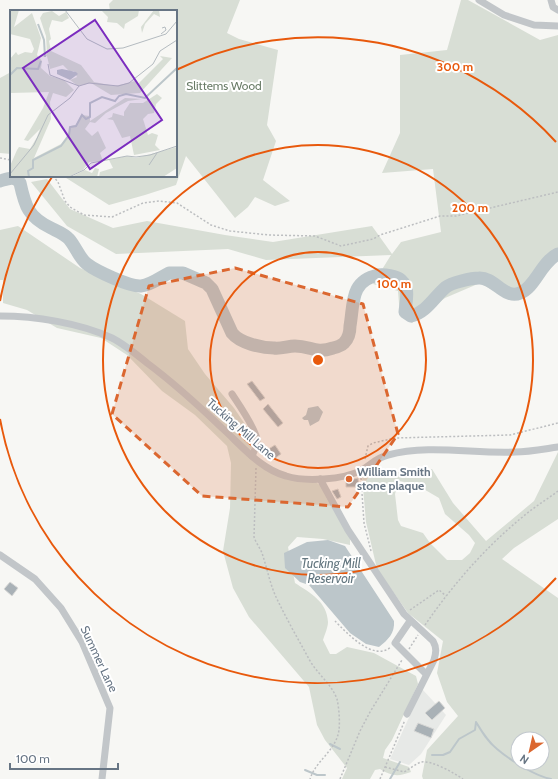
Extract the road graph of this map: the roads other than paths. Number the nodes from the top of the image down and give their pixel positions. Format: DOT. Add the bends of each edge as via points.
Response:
graph roads {
  1 [pos="479,0"];
  2 [pos="551,0"];
  3 [pos="558,10"];
  4 [pos="558,26"];
  5 [pos="0,316"];
  6 [pos="232,394"];
  7 [pos="558,447"];
  8 [pos="254,458"];
  9 [pos="320,479"];
  10 [pos="0,555"];
  11 [pos="410,621"];
  12 [pos="426,674"];
  13 [pos="407,714"];
  14 [pos="102,779"];
  1 -- 4 [label="street" via="504,15 534,25"];
  2 -- 3 [label="street"];
  5 -- 8 [label="street, Tucking Mill Lane" via="68,324 113,339 173,383"];
  6 -- 8 [label="street" via="254,431 257,441"];
  7 -- 9 [label="street, Tucking Mill Lane" via="516,452 408,452 388,455 373,461 360,471"];
  8 -- 9 [label="street, Tucking Mill Lane" via="286,476"];
  9 -- 11 [label="street" via="348,530"];
  10 -- 14 [label="street, Summer Lane" via="35,579 61,608 82,642 110,708"];
  11 -- 12 [label="street" via="436,646 436,654"];
  11 -- 12 [label="street" via="395,643"];
  12 -- 13 [label="street"];
}
